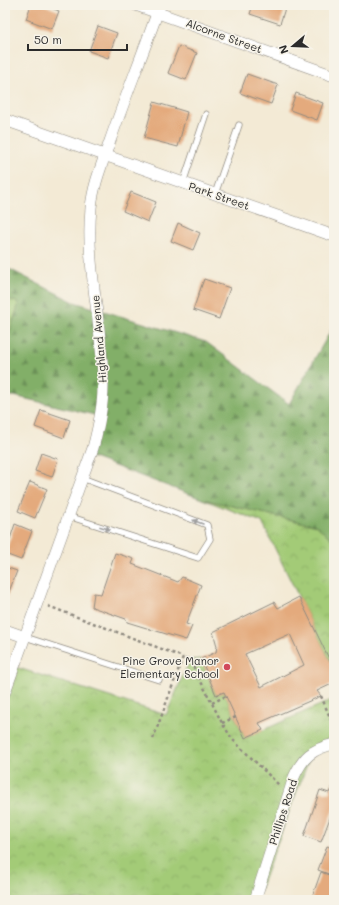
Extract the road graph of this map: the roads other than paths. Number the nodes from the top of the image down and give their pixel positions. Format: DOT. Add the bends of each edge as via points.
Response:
graph roads {
  1 [pos="136,5"];
  2 [pos="159,9"];
  3 [pos="334,76"];
  4 [pos="206,114"];
  5 [pos="5,120"];
  6 [pos="239,125"];
  7 [pos="105,155"];
  8 [pos="183,183"];
  9 [pos="216,194"];
  10 [pos="334,236"];
  11 [pos="82,478"];
  12 [pos="68,516"];
  13 [pos="5,630"];
  14 [pos="25,636"];
  15 [pos="159,680"];
  16 [pos="5,692"];
  17 [pos="334,744"];
  18 [pos="255,900"];
  1 -- 2 [label="street, Alcorne Street"];
  2 -- 3 [label="street, Alcorne Street"];
  2 -- 7 [label="street, Highland Avenue"];
  4 -- 8 [label="lane"];
  5 -- 7 [label="street, Park Street"];
  6 -- 9 [label="lane"];
  7 -- 8 [label="street, Park Street"];
  7 -- 11 [label="street, Highland Avenue" via="91,208 90,258 102,345 104,390 99,425"];
  8 -- 9 [label="street, Park Street"];
  9 -- 10 [label="street, Park Street"];
  11 -- 12 [label="street, Highland Avenue"];
  12 -- 11 [label="lane, one-way" via="198,558 210,539 207,525"];
  12 -- 14 [label="street, Highland Avenue"];
  13 -- 14 [label="street"];
  14 -- 15 [label="lane"];
  14 -- 16 [label="street, Highland Avenue"];
  17 -- 18 [label="street, Phillips Road" via="314,750 300,764"];
}
